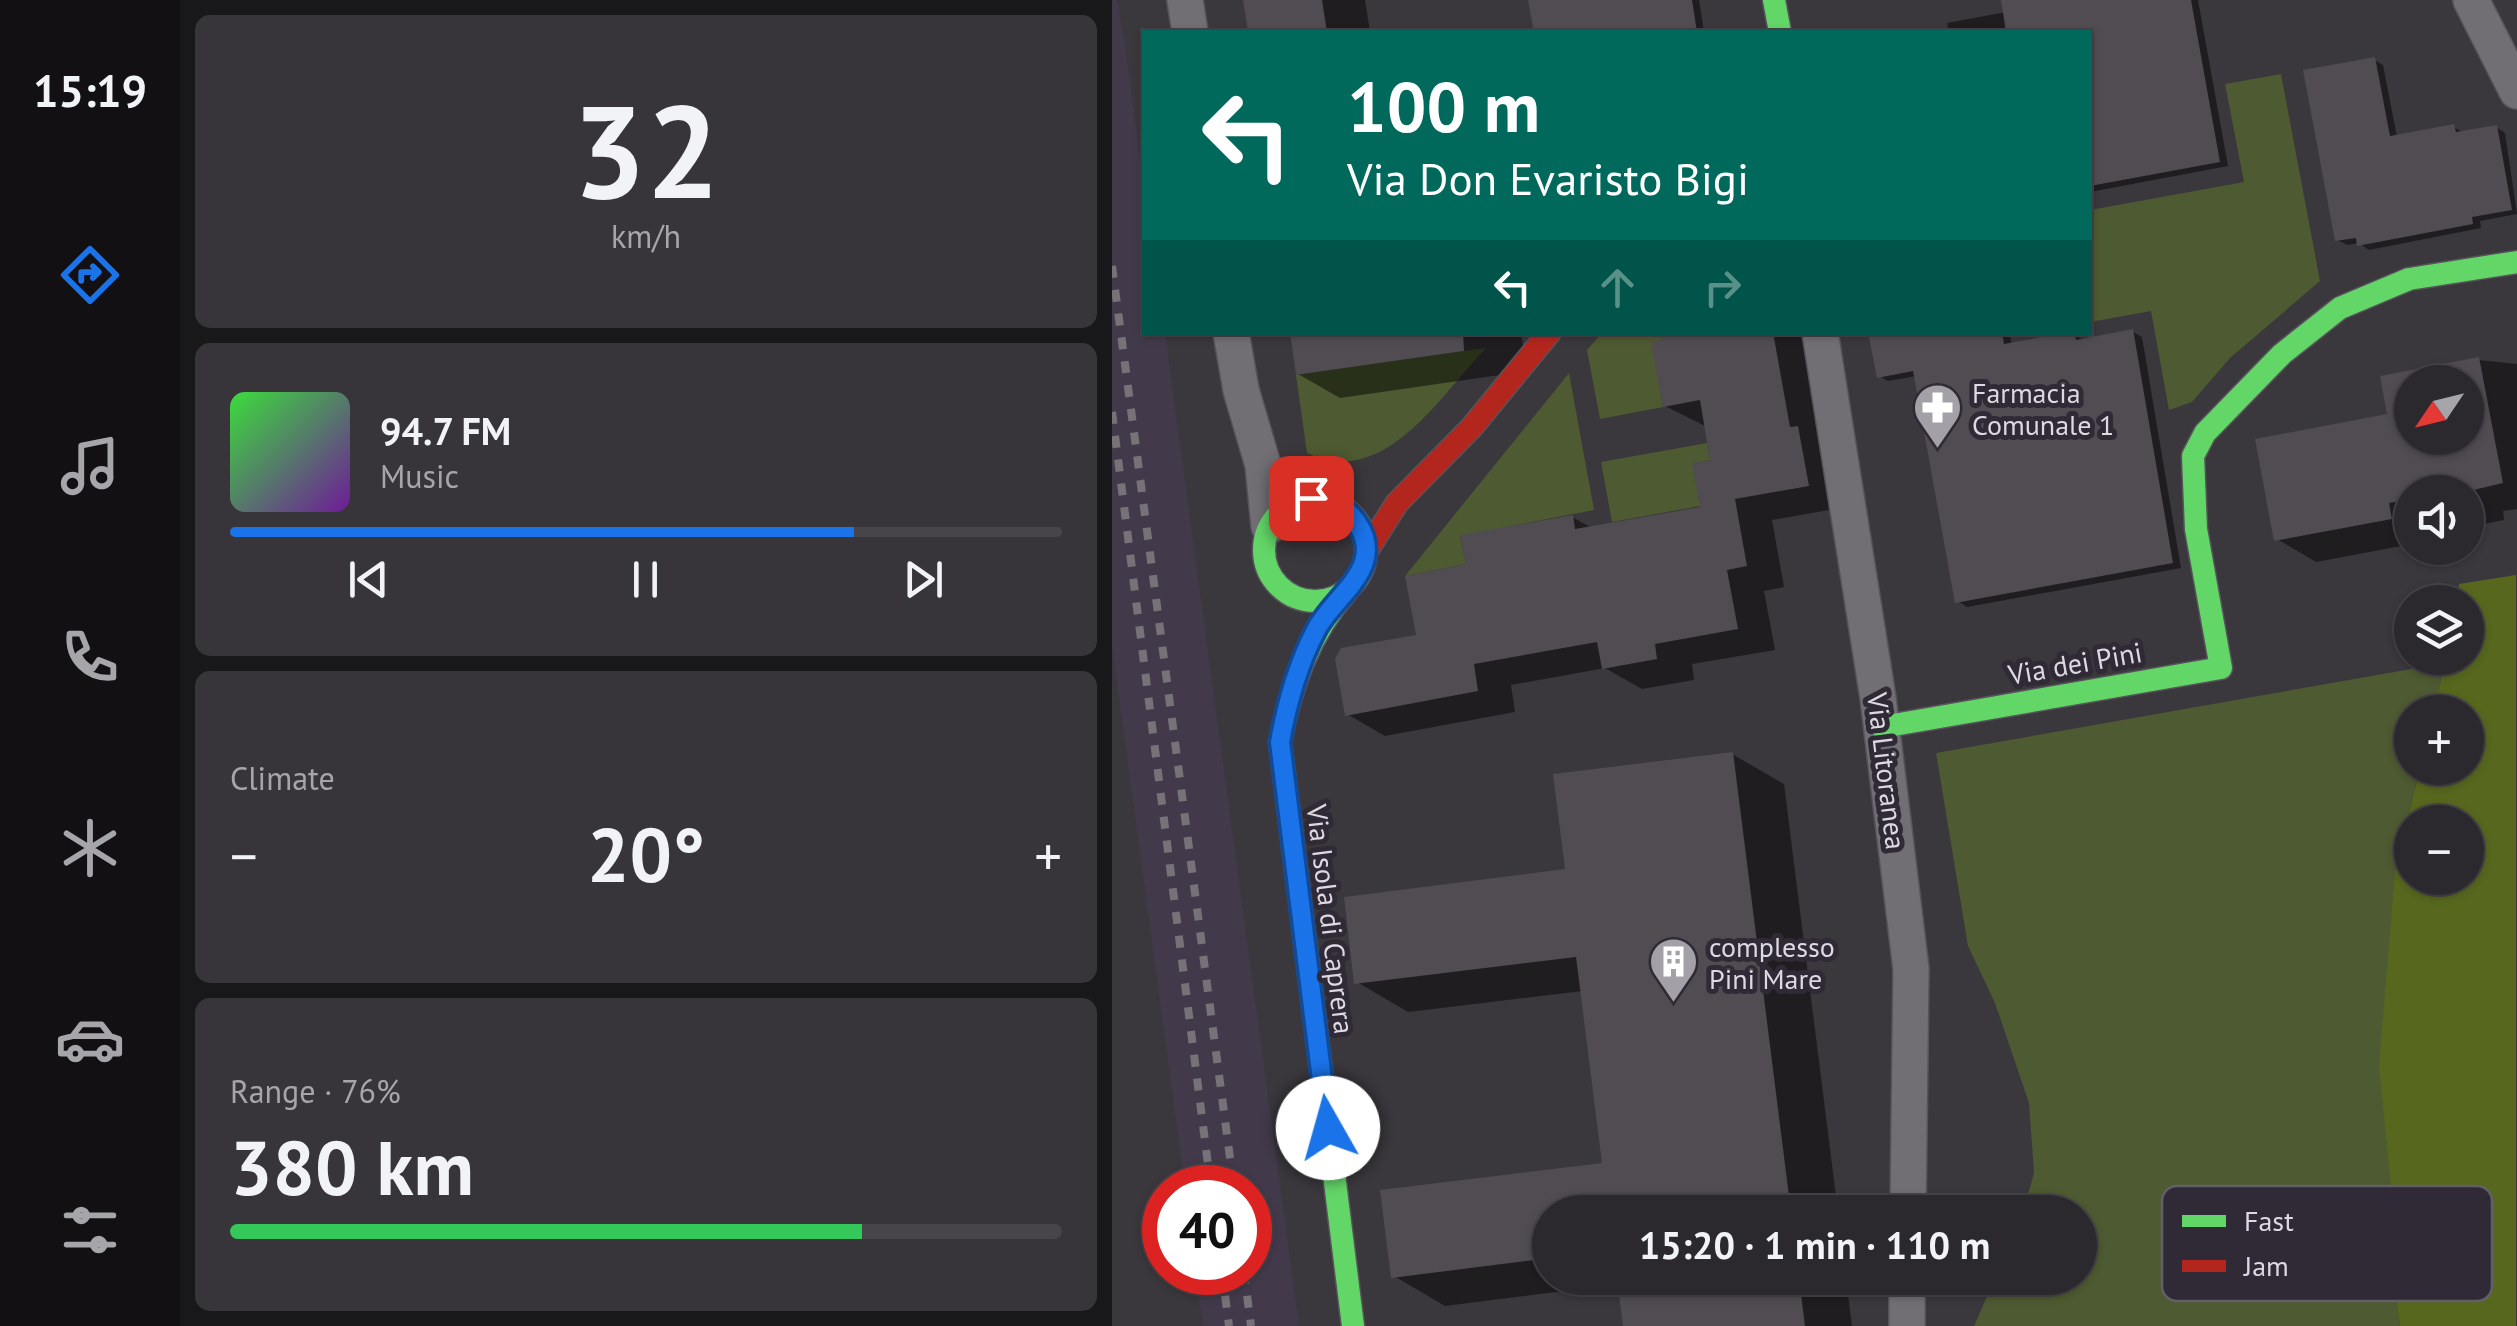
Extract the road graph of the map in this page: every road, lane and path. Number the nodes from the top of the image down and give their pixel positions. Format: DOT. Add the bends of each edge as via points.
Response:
graph roads {
  1 [pos="1185,0"];
  2 [pos="2471,0"];
  3 [pos="1190,30"];
  4 [pos="2516,91"];
  5 [pos="2516,262"];
  6 [pos="1231,335"];
  7 [pos="1547,335"];
  8 [pos="1820,335"];
  9 [pos="1416,477"];
  10 [pos="1328,500"];
  11 [pos="1269,526"];
  12 [pos="1366,552"];
  13 [pos="1278,586"];
  14 [pos="1348,590"];
  15 [pos="1282,616"];
  16 [pos="1284,648"];
  17 [pos="1288,699"];
  18 [pos="1882,727"];
  19 [pos="1908,1195"];
  20 [pos="1907,1295"];
  21 [pos="1353,1326"];
  22 [pos="1906,1326"];
  1 -- 3 [label="street"];
  2 -- 4 [label="street"];
  5 -- 18 [label="street, Via dei Pini" via="2410,279 2340,308 2282,354 2212,426 2193,456 2196,529 2221,668"];
  6 -- 11 [label="street" via="1240,390 1264,465"];
  7 -- 9 [label="street" via="1459,441"];
  8 -- 18 [label="street, Via Litoranea"];
  9 -- 10 [label="street"];
  9 -- 12 [label="street"];
  10 -- 11 [label="street" via="1294,503"];
  10 -- 12 [label="street" via="1356,520"];
  11 -- 13 [label="street" via="1264,558"];
  12 -- 14 [label="street"];
  13 -- 14 [label="street" via="1312,602"];
  13 -- 15 [label="street"];
  14 -- 17 [label="street, Via Isola di Caprera" via="1316,630"];
  16 -- 17 [label="street, Via Isola di Caprera"];
  17 -- 21 [label="street, Via Isola di Caprera" via="1282,772"];
  18 -- 19 [label="street, Via Litoranea" via="1911,968"];
  20 -- 22 [label="street"];
}
